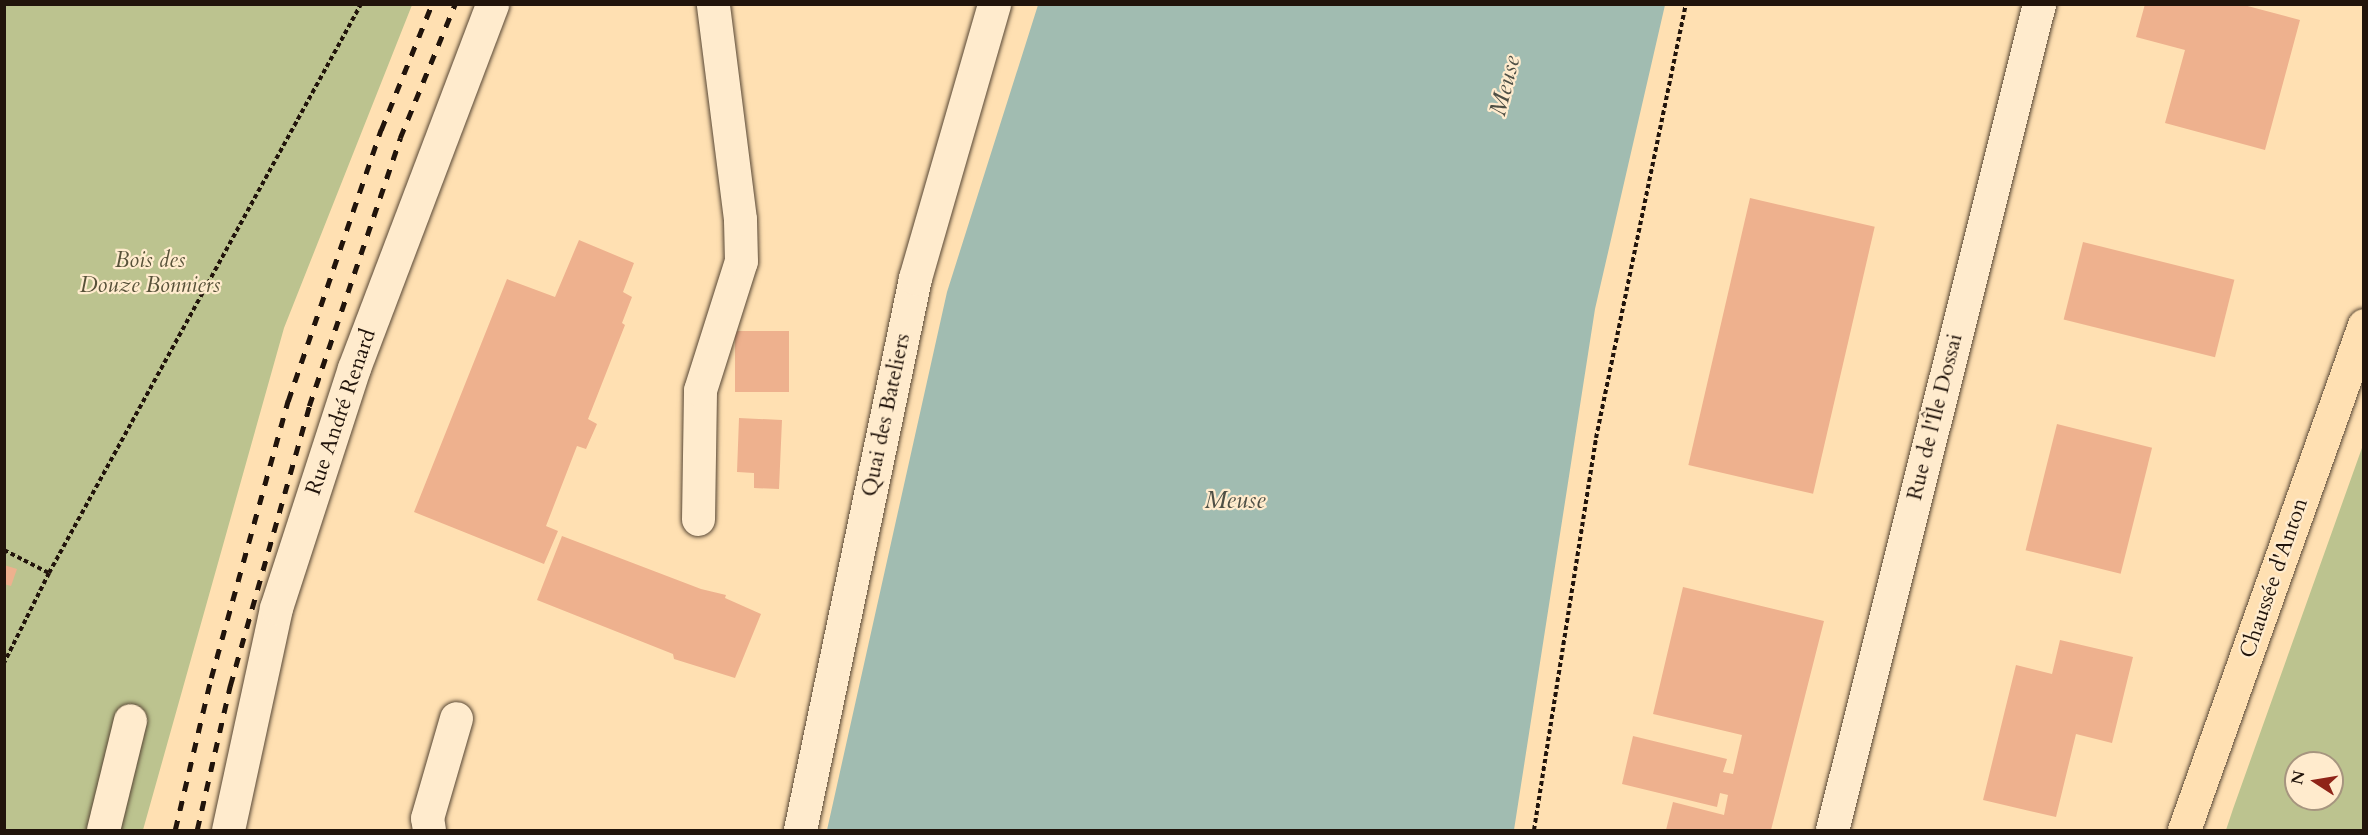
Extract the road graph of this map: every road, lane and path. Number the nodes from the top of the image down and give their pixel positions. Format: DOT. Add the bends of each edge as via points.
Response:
graph roads {
  1 [pos="362,4"];
  2 [pos="492,4"];
  3 [pos="713,4"];
  4 [pos="994,4"];
  5 [pos="1686,4"];
  6 [pos="2039,4"];
  7 [pos="2364,325"];
  8 [pos="698,519"];
  9 [pos="4,550"];
  10 [pos="49,573"];
  11 [pos="4,663"];
  12 [pos="456,718"];
  13 [pos="130,720"];
  14 [pos="103,831"];
  15 [pos="228,831"];
  16 [pos="429,831"];
  17 [pos="800,831"];
  18 [pos="1534,831"];
  19 [pos="1832,831"];
  20 [pos="2184,831"];
  1 -- 10 [label="path"];
  2 -- 15 [label="street, Rue André Renard" via="354,368 276,608"];
  3 -- 8 [label="street" via="740,219 741,261 700,390"];
  4 -- 17 [label="street, Quai des Bateliers" via="915,278"];
  5 -- 18 [label="path" via="1596,438"];
  6 -- 19 [label="street, Rue de l'Île Dossai"];
  7 -- 20 [label="main road, Chaussée d'Anton"];
  9 -- 10 [label="path"];
  10 -- 11 [label="path"];
  12 -- 16 [label="street" via="427,818"];
  13 -- 14 [label="street"];
}
